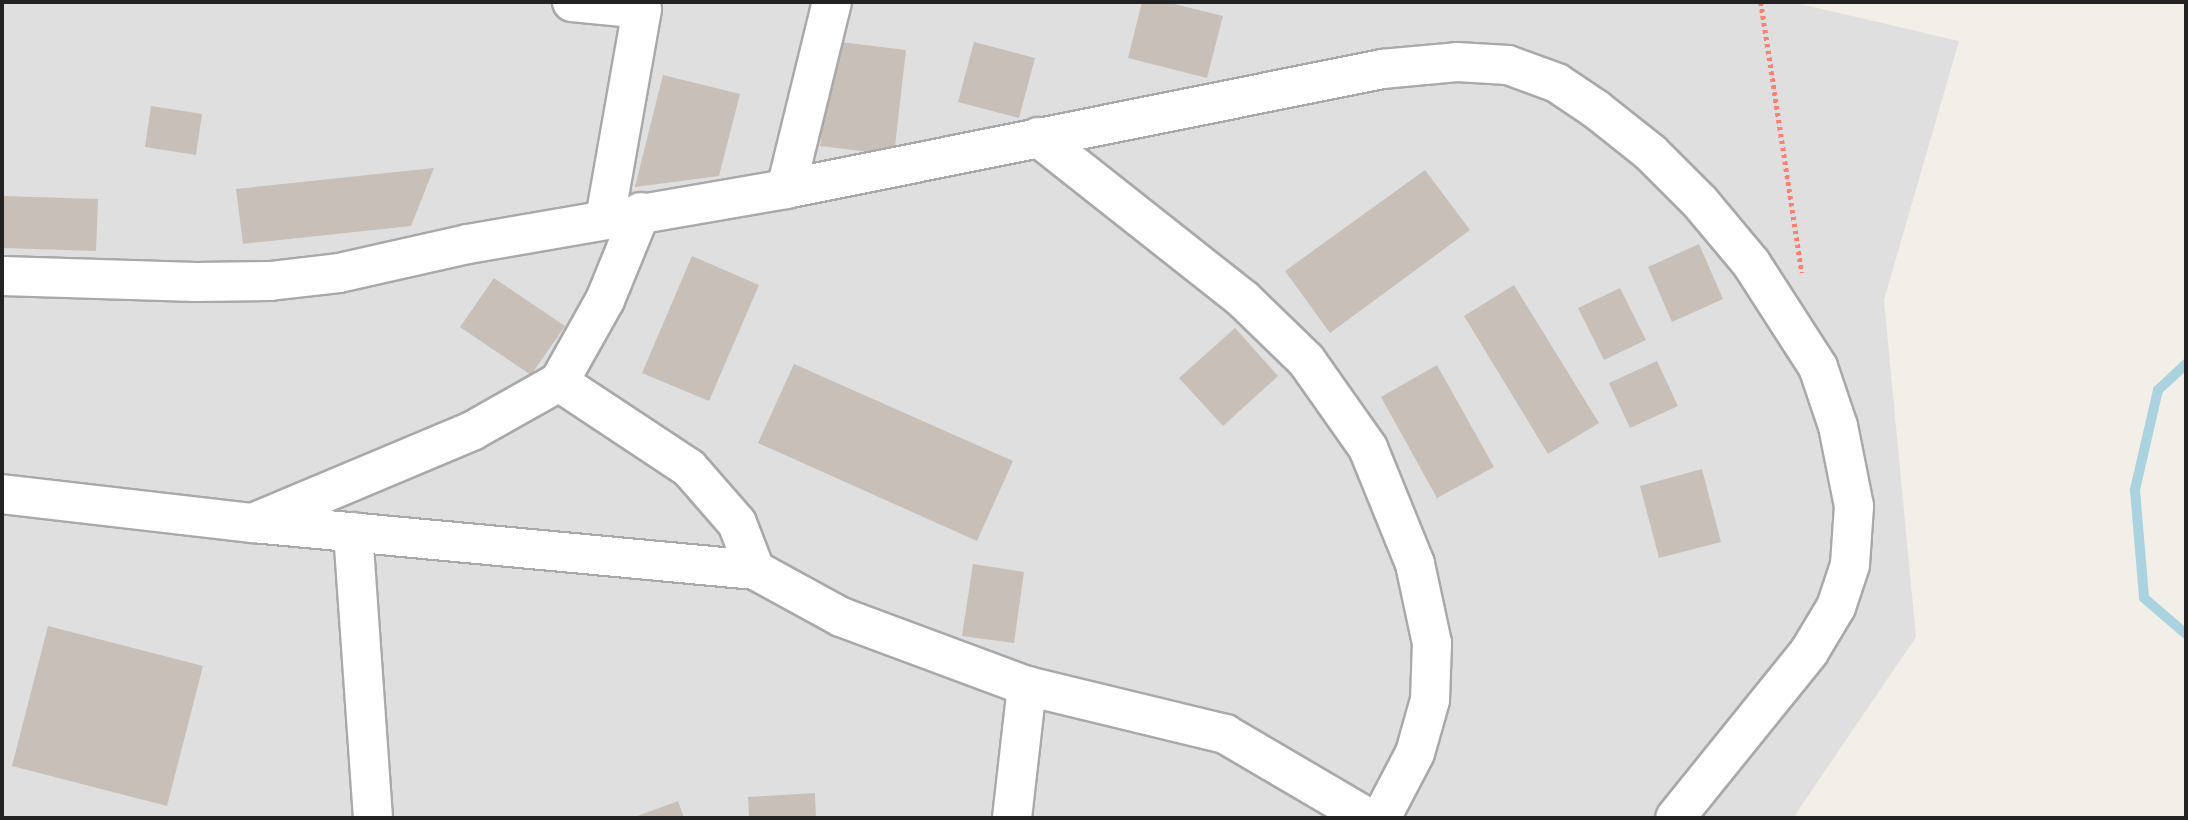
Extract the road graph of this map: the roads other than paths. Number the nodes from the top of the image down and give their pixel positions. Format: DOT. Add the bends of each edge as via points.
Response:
graph roads {
  1 [pos="572,2"];
  2 [pos="832,2"];
  3 [pos="1038,137"];
  4 [pos="786,190"];
  5 [pos="623,215"];
  6 [pos="2,276"];
  7 [pos="559,382"];
  8 [pos="2,494"];
  9 [pos="253,523"];
  10 [pos="353,532"];
  11 [pos="755,570"];
  12 [pos="1027,686"];
  13 [pos="373,818"];
  14 [pos="1012,818"];
  15 [pos="1368,818"];
  16 [pos="1381,818"];
  17 [pos="1675,818"];
  1 -- 5 [label="street" via="642,9"];
  2 -- 4 [label="street"];
  3 -- 4 [label="street"];
  3 -- 16 [label="street" via="1242,299 1306,360 1368,448 1415,564 1432,643 1427,713 1415,753"];
  3 -- 17 [label="street" via="1382,69 1457,62 1508,65 1558,83 1597,110 1651,153 1700,202 1751,263 1818,367 1838,426 1854,506 1850,565 1836,607 1809,652"];
  4 -- 5 [label="street"];
  5 -- 6 [label="street" via="340,273 270,281"];
  5 -- 7 [label="street" via="605,300"];
  7 -- 9 [label="street" via="472,431"];
  7 -- 11 [label="street" via="689,468 737,523"];
  8 -- 9 [label="street"];
  9 -- 10 [label="street"];
  10 -- 11 [label="street"];
  10 -- 13 [label="street"];
  11 -- 12 [label="street" via="841,617"];
  12 -- 14 [label="street"];
  12 -- 15 [label="street" via="1225,734"];
}
